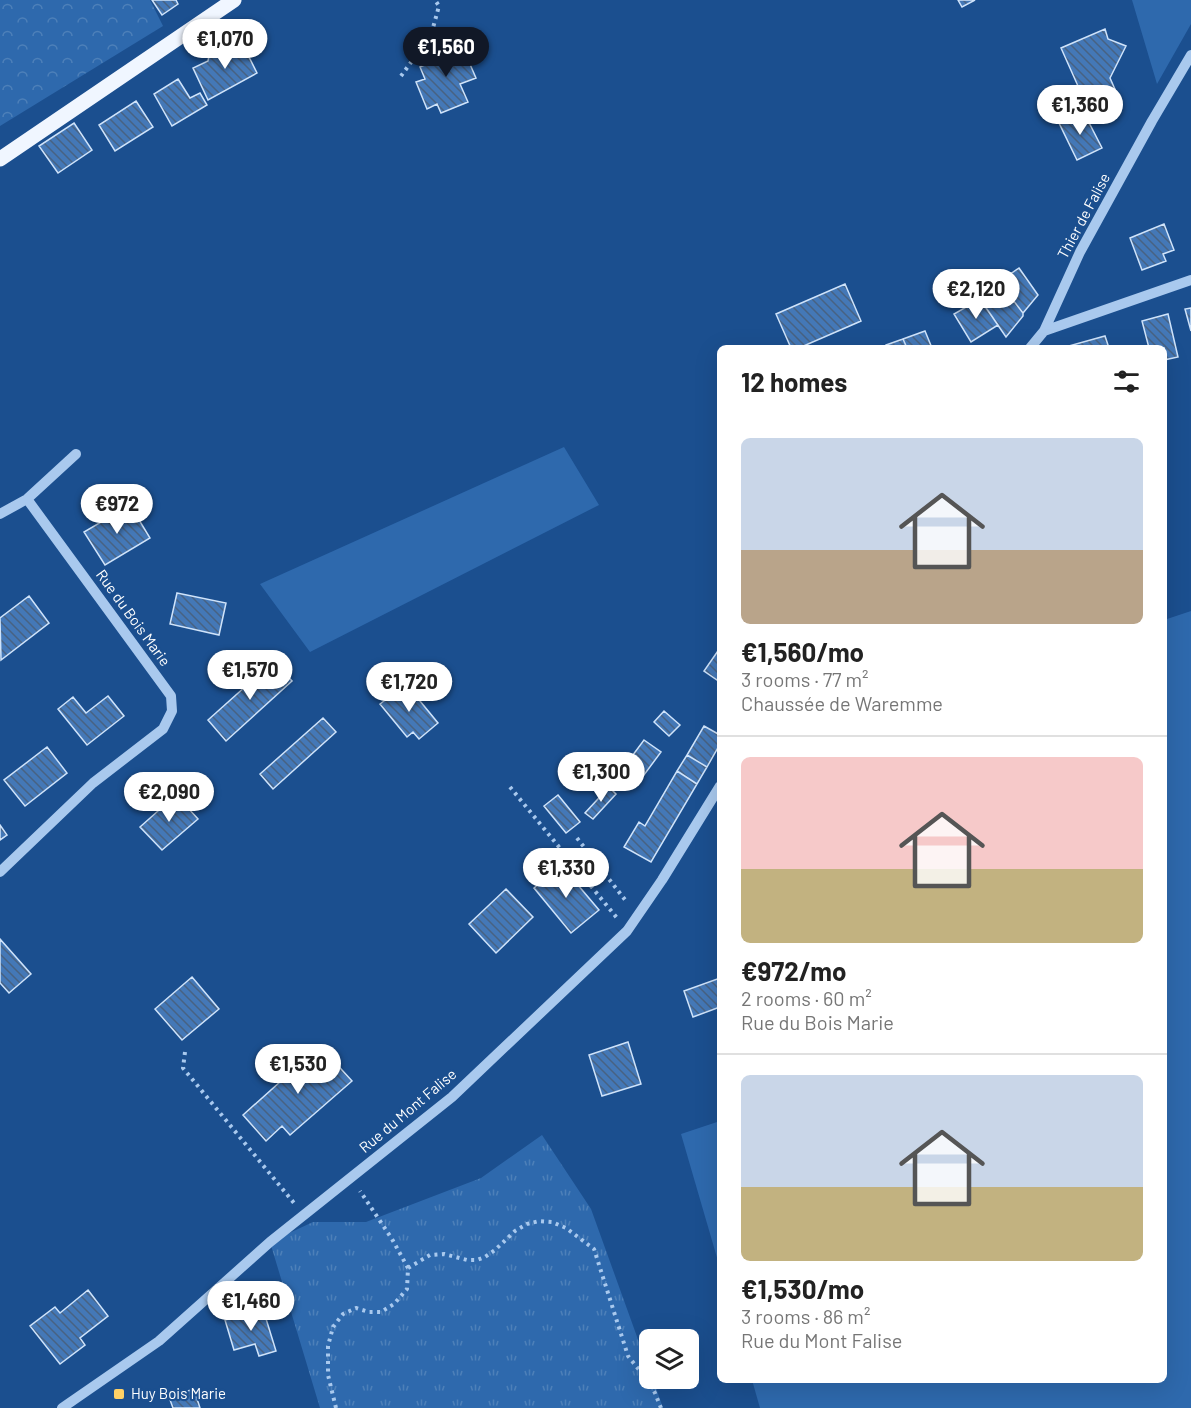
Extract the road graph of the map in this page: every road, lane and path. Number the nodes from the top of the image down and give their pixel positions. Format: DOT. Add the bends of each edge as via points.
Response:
graph roads {
  1 [pos="234,0"];
  2 [pos="435,0"];
  3 [pos="1191,55"];
  4 [pos="401,76"];
  5 [pos="0,159"];
  6 [pos="1191,280"];
  7 [pos="1044,331"];
  8 [pos="1032,345"];
  9 [pos="76,454"];
  10 [pos="27,499"];
  11 [pos="0,514"];
  12 [pos="510,786"];
  13 [pos="717,791"];
  14 [pos="577,837"];
  15 [pos="0,872"];
  16 [pos="637,916"];
  17 [pos="627,930"];
  18 [pos="185,1052"];
  19 [pos="351,1177"];
  20 [pos="304,1215"];
  21 [pos="408,1268"];
  22 [pos="62,1408"];
  23 [pos="336,1408"];
  24 [pos="661,1408"];
  1 -- 5 [label="main road"];
  2 -- 4 [label="path" via="439,6 431,35"];
  3 -- 7 [label="street, Thier de Falise" via="1080,252"];
  6 -- 7 [label="street"];
  7 -- 8 [label="street"];
  9 -- 10 [label="street"];
  10 -- 11 [label="street"];
  10 -- 15 [label="street, Rue du Bois Marie" via="171,696 172,711 163,729 93,783"];
  12 -- 17 [label="path"];
  13 -- 16 [label="street, Rue du Mont Falise"];
  14 -- 16 [label="path"];
  16 -- 17 [label="street, Rue du Mont Falise"];
  17 -- 19 [label="street, Rue du Mont Falise" via="452,1097"];
  18 -- 20 [label="path" via="183,1068"];
  19 -- 20 [label="street, Rue du Mont Falise"];
  19 -- 21 [label="path"];
  20 -- 22 [label="street, Rue du Mont Falise" via="159,1341"];
  21 -- 23 [label="path" via="407,1289 394,1304 381,1312 356,1308 343,1314 333,1326 328,1375"];
  21 -- 24 [label="path" via="430,1255 477,1260 526,1224 552,1222 567,1228 594,1249 628,1356"];
}
